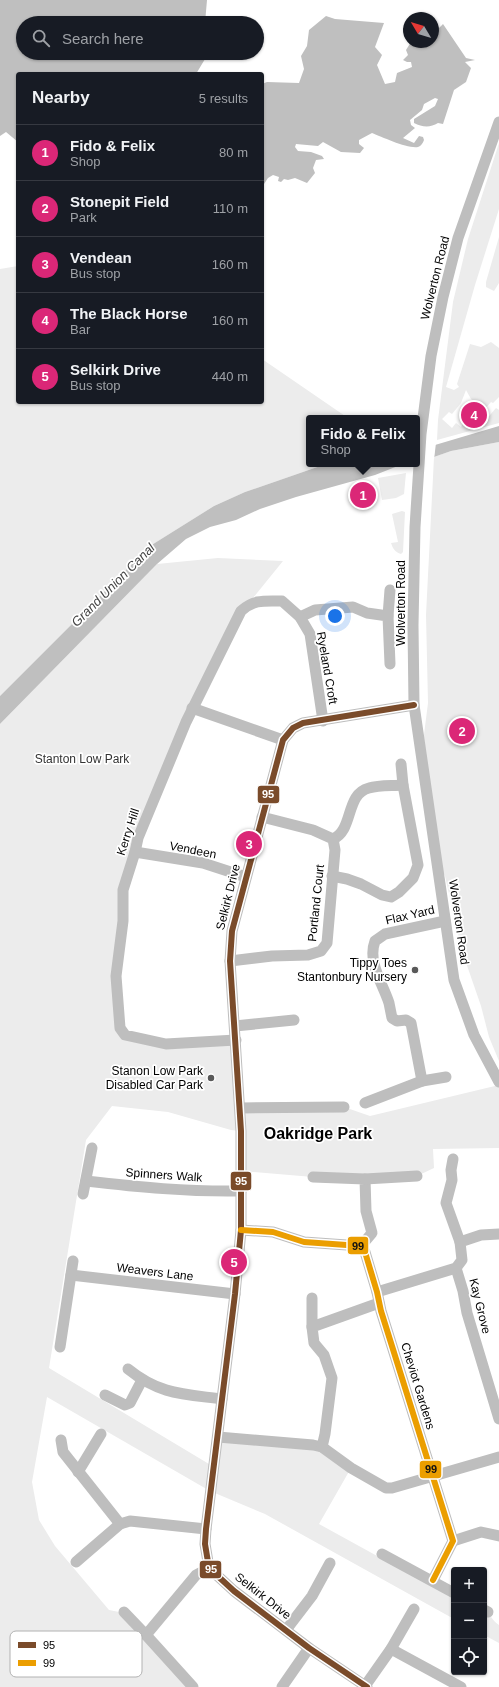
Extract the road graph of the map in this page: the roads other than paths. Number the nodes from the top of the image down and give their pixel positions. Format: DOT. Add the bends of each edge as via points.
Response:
graph roads {
  1 [pos="499,122"];
  2 [pos="420,447"];
  3 [pos="418,467"];
  4 [pos="390,590"];
  5 [pos="388,616"];
  6 [pos="300,617"];
  7 [pos="390,664"];
  8 [pos="414,705"];
  9 [pos="192,708"];
  10 [pos="323,720"];
  11 [pos="283,740"];
  12 [pos="401,764"];
  13 [pos="403,785"];
  14 [pos="262,817"];
  15 [pos="333,839"];
  16 [pos="135,852"];
  17 [pos="332,876"];
  18 [pos="246,877"];
  19 [pos="445,921"];
  20 [pos="230,962"];
  21 [pos="294,1020"];
  22 [pos="235,1026"];
  23 [pos="236,1040"];
  24 [pos="446,1077"];
  25 [pos="422,1081"];
  26 [pos="499,1082"];
  27 [pos="365,1103"];
  28 [pos="344,1107"];
  29 [pos="240,1108"];
  30 [pos="92,1148"];
  31 [pos="453,1159"];
  32 [pos="417,1176"];
  33 [pos="313,1177"];
  34 [pos="365,1179"];
  35 [pos="86,1181"];
  36 [pos="242,1191"];
  37 [pos="83,1194"];
  38 [pos="241,1230"];
  39 [pos="499,1234"];
  40 [pos="460,1242"];
  41 [pos="361,1246"];
  42 [pos="73,1261"];
  43 [pos="456,1268"];
  44 [pos="71,1275"];
  45 [pos="235,1294"];
  46 [pos="378,1297"];
  47 [pos="312,1298"];
  48 [pos="312,1326"];
  49 [pos="60,1347"];
  50 [pos="128,1369"];
  51 [pos="142,1380"];
  52 [pos="105,1395"];
  53 [pos="222,1399"];
  54 [pos="499,1419"];
  55 [pos="101,1434"];
  56 [pos="218,1438"];
  57 [pos="61,1440"];
  58 [pos="322,1447"];
  59 [pos="499,1457"];
  60 [pos="78,1472"];
  61 [pos="432,1477"];
  62 [pos="120,1524"];
  63 [pos="206,1529"];
  64 [pos="499,1536"];
  65 [pos="453,1540"];
  66 [pos="382,1554"];
  67 [pos="76,1561"];
  68 [pos="330,1563"];
  69 [pos="209,1568"];
  70 [pos="433,1580"];
  71 [pos="451,1591"];
  72 [pos="414,1609"];
  73 [pos="124,1612"];
  74 [pos="286,1630"];
  75 [pos="146,1634"];
  76 [pos="309,1648"];
  77 [pos="390,1649"];
  78 [pos="366,1686"];
  79 [pos="193,1687"];
  80 [pos="282,1687"];
  81 [pos="461,1687"];
  1 -- 2 [label="street, Wolverton Road" via="458,238 443,297 431,356"];
  3 -- 8 [label="street, Wolverton Road" via="414,565"];
  4 -- 5 [label="street"];
  5 -- 6 [label="street" via="367,613 353,607 315,610"];
  5 -- 7 [label="street"];
  6 -- 9 [label="street, Kerry Hill" via="282,601 257,601 248,604 241,611"];
  6 -- 10 [label="street, Ryeland Croft" via="310,634"];
  8 -- 10 [label="street, Selkirk Drive"];
  8 -- 19 [label="street, Wolverton Road"];
  9 -- 11 [label="street"];
  9 -- 16 [label="street, Kerry Hill" via="140,831"];
  10 -- 11 [label="street, Selkirk Drive" via="303,723 293,728"];
  11 -- 14 [label="street, Selkirk Drive"];
  12 -- 13 [label="street"];
  13 -- 15 [label="street" via="368,788 361,792 355,800 344,830 340,836"];
  13 -- 17 [label="street" via="418,865 413,878 391,897 347,879"];
  14 -- 15 [label="street" via="324,833"];
  14 -- 18 [label="street, Selkirk Drive"];
  15 -- 17 [label="street, Portland Court" via="335,850"];
  16 -- 18 [label="street, Vendeen" via="203,863"];
  16 -- 23 [label="street, Kerry Hill" via="123,890 123,920 116,976 120,1028 125,1035 166,1044"];
  17 -- 20 [label="street, Portland Court" via="327,943 322,952"];
  18 -- 20 [label="street, Selkirk Drive" via="232,931"];
  19 -- 25 [label="street, Flax Yard" via="385,934 373,945 378,979 392,1018 411,1023"];
  19 -- 26 [label="street, Wolverton Road" via="454,980 474,1035"];
  20 -- 22 [label="street, Selkirk Drive"];
  21 -- 22 [label="street"];
  22 -- 23 [label="street, Selkirk Drive"];
  23 -- 29 [label="street, Selkirk Drive"];
  24 -- 25 [label="street"];
  25 -- 27 [label="street"];
  28 -- 29 [label="street"];
  29 -- 36 [label="street, Selkirk Drive"];
  30 -- 35 [label="street"];
  31 -- 40 [label="street" via="452,1180 446,1203"];
  32 -- 34 [label="street"];
  33 -- 34 [label="street"];
  34 -- 41 [label="street" via="366,1212 372,1233"];
  35 -- 36 [label="street, Spinners Walk" via="166,1190"];
  35 -- 37 [label="street"];
  36 -- 38 [label="street, Selkirk Drive"];
  38 -- 41 [label="street" via="273,1232 304,1242"];
  38 -- 45 [label="street, Selkirk Drive"];
  39 -- 40 [label="street" via="482,1235"];
  40 -- 43 [label="street" via="462,1260"];
  41 -- 46 [label="street, Cheviot Gardens"];
  42 -- 44 [label="street"];
  43 -- 46 [label="street"];
  43 -- 54 [label="street, Kay Grove"];
  44 -- 45 [label="street, Weavers Lane"];
  44 -- 49 [label="street"];
  45 -- 53 [label="street, Selkirk Drive"];
  46 -- 48 [label="street"];
  46 -- 61 [label="street, Cheviot Gardens"];
  47 -- 48 [label="street"];
  48 -- 58 [label="street" via="314,1343 324,1355 332,1378"];
  50 -- 51 [label="street"];
  51 -- 52 [label="street" via="130,1403 125,1406"];
  51 -- 53 [label="street" via="167,1392"];
  53 -- 56 [label="street, Selkirk Drive"];
  55 -- 60 [label="street"];
  56 -- 58 [label="street"];
  56 -- 63 [label="street, Selkirk Drive"];
  57 -- 60 [label="street" via="62,1452"];
  58 -- 61 [label="street" via="351,1468 386,1488"];
  59 -- 61 [label="street"];
  60 -- 62 [label="street"];
  61 -- 65 [label="street, Cheviot Gardens"];
  62 -- 63 [label="street" via="130,1521"];
  62 -- 67 [label="street"];
  63 -- 69 [label="street, Selkirk Drive" via="205,1544"];
  64 -- 65 [label="street" via="481,1532"];
  65 -- 70 [label="street"];
  66 -- 70 [label="street"];
  68 -- 74 [label="street" via="312,1596"];
  69 -- 74 [label="street, Selkirk Drive" via="234,1591"];
  69 -- 75 [label="street" via="196,1575"];
  70 -- 71 [label="street"];
  72 -- 77 [label="street"];
  73 -- 75 [label="street"];
  74 -- 76 [label="street, Selkirk Drive"];
  75 -- 79 [label="street"];
  76 -- 78 [label="street, Selkirk Drive"];
  76 -- 80 [label="street"];
  77 -- 78 [label="street"];
  77 -- 81 [label="street"];
}
